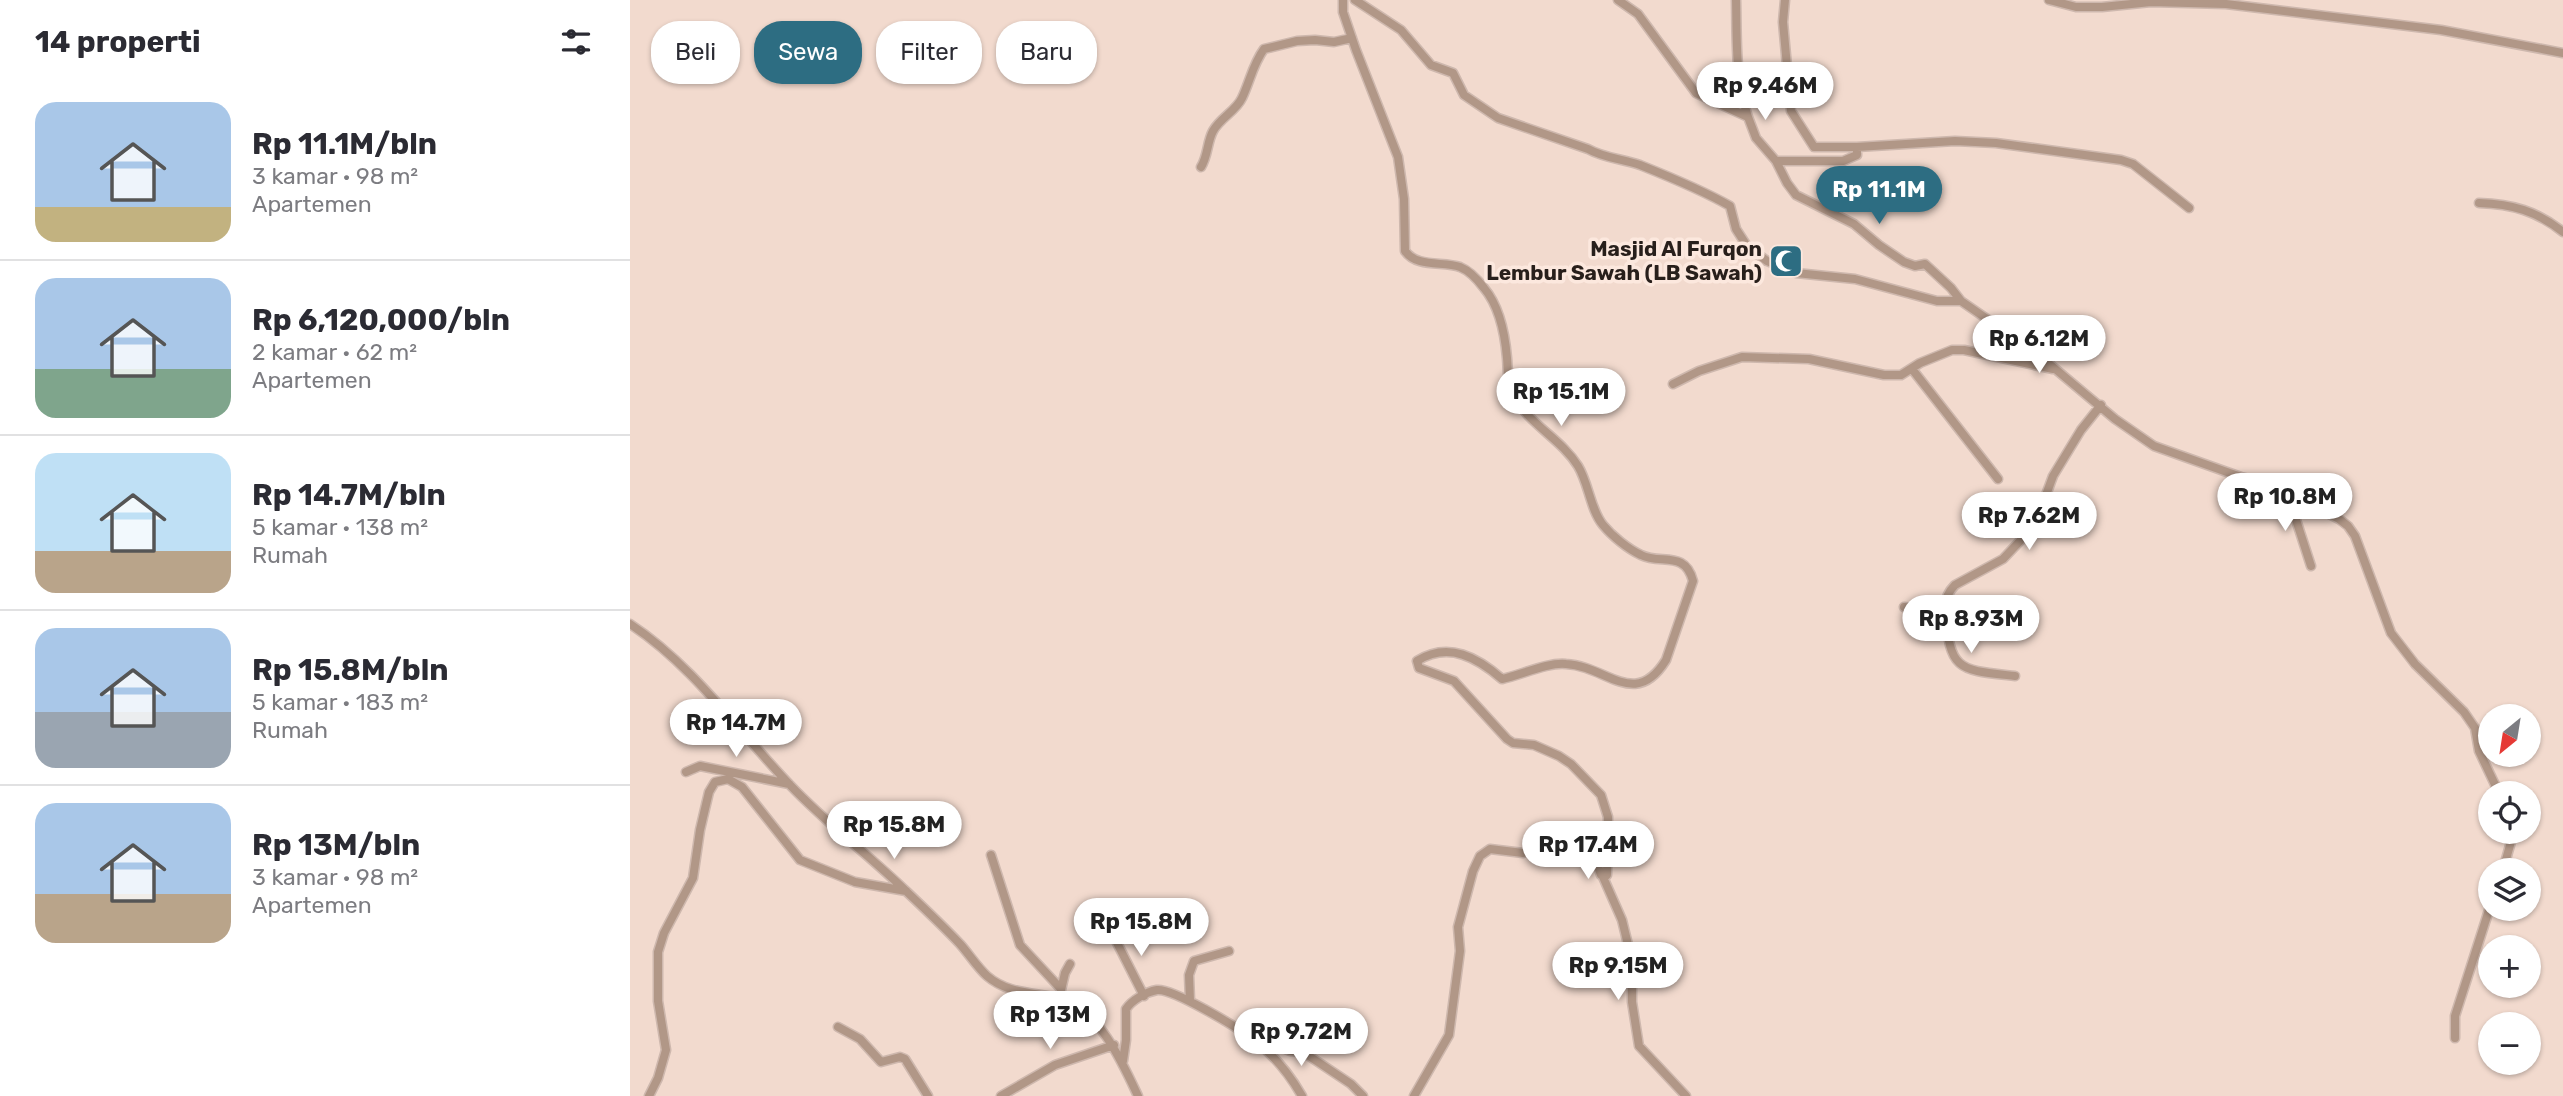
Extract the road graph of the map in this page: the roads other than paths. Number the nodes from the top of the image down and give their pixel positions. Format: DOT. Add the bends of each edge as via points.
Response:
graph roads {
  1 [pos="1343,0"];
  2 [pos="1355,0"];
  3 [pos="1618,0"];
  4 [pos="1736,0"];
  5 [pos="1785,0"];
  6 [pos="2049,0"];
  7 [pos="1352,38"];
  8 [pos="2563,53"];
  9 [pos="1748,117"];
  10 [pos="1857,147"];
  11 [pos="1776,161"];
  12 [pos="1201,167"];
  13 [pos="2479,203"];
  14 [pos="2189,208"];
  15 [pos="2563,232"];
  16 [pos="1961,300"];
  17 [pos="1912,369"];
  18 [pos="2056,369"];
  19 [pos="1673,384"];
  20 [pos="2101,405"];
  21 [pos="1998,479"];
  22 [pos="2287,492"];
  23 [pos="2311,566"];
  24 [pos="1905,607"];
  25 [pos="1946,612"];
  26 [pos="630,624"];
  27 [pos="2015,676"];
  28 [pos="686,772"];
  29 [pos="2493,781"];
  30 [pos="789,784"];
  31 [pos="991,855"];
  32 [pos="1603,877"];
  33 [pos="906,891"];
  34 [pos="2486,921"];
  35 [pos="1112,933"];
  36 [pos="1229,951"];
  37 [pos="1070,964"];
  38 [pos="1061,989"];
  39 [pos="1144,996"];
  40 [pos="1064,999"];
  41 [pos="1190,1001"];
  42 [pos="838,1027"];
  43 [pos="2455,1038"];
  44 [pos="1254,1039"];
  45 [pos="1114,1045"];
  46 [pos="1123,1064"];
  47 [pos="649,1096"];
  48 [pos="928,1096"];
  49 [pos="1001,1096"];
  50 [pos="1138,1096"];
  51 [pos="1302,1096"];
  52 [pos="1363,1096"];
  53 [pos="1414,1096"];
  54 [pos="1686,1096"];
  1 -- 7 [label="street"];
  2 -- 16 [label="street" via="1401,30 1431,65 1453,73 1464,96 1498,118 1637,164 1730,206 1747,246 1767,261 1796,273 1855,279 1937,301"];
  3 -- 9 [label="street" via="1638,14 1696,93"];
  4 -- 9 [label="street" via="1739,77"];
  5 -- 10 [label="street" via="1791,111 1814,148"];
  6 -- 8 [label="street" via="2102,8 2151,2 2226,4 2441,30"];
  7 -- 12 [label="street" via="1297,41 1264,49 1241,101 1211,135"];
  7 -- 32 [label="street" via="1398,157 1405,251 1414,260 1460,267 1474,276 1497,312 1506,340 1511,390 1532,420 1578,466 1601,522 1637,553 1678,562 1692,575 1693,587 1666,660 1644,682 1627,684 1566,664 1503,679 1467,655 1444,653 1417,661 1419,668 1454,681 1507,739 1559,756 1601,795 1608,817 1607,875"];
  9 -- 11 [label="street" via="1756,138"];
  10 -- 11 [label="street" via="1857,155 1843,161"];
  10 -- 14 [label="street" via="1996,143 2121,160 2133,164"];
  11 -- 16 [label="street" via="1796,195 1854,224 1905,262 1925,264"];
  13 -- 15 [label="street" via="2514,206"];
  16 -- 18 [label="street"];
  17 -- 18 [label="street" via="1952,350 1964,350"];
  17 -- 19 [label="street" via="1901,375 1884,375 1809,359 1742,356"];
  17 -- 21 [label="street"];
  18 -- 20 [label="street"];
  20 -- 22 [label="street" via="2154,446"];
  20 -- 25 [label="street" via="2053,476 2039,514 2020,541 2003,559 1955,585 1949,591"];
  22 -- 23 [label="street"];
  22 -- 29 [label="street" via="2348,526 2391,633 2464,712 2475,728 2479,751"];
  24 -- 25 [label="street"];
  25 -- 27 [label="street" via="1947,642 1960,665 1977,673"];
  26 -- 30 [label="street" via="659,646 738,725"];
  28 -- 30 [label="street" via="700,766"];
  30 -- 33 [label="street"];
  31 -- 38 [label="street" via="1020,945"];
  32 -- 53 [label="street" via="1591,845 1578,838 1523,853 1494,849 1483,853 1473,871 1458,927 1460,951 1449,1035"];
  32 -- 54 [label="street" via="1622,919 1632,961 1639,1046"];
  33 -- 40 [label="street" via="1004,988"];
  33 -- 47 [label="street" via="855,882 800,860 742,787 728,779 715,782 700,830 694,878 658,952 658,1001 666,1050"];
  34 -- 43 [label="street" via="2455,1016"];
  35 -- 39 [label="street"];
  36 -- 41 [label="street" via="1194,961 1189,975"];
  37 -- 38 [label="street"];
  38 -- 40 [label="street"];
  39 -- 41 [label="street" via="1159,990"];
  39 -- 46 [label="street" via="1126,1009"];
  40 -- 45 [label="street" via="1087,1014"];
  41 -- 44 [label="street"];
  42 -- 48 [label="street" via="860,1039 881,1062 905,1059"];
  44 -- 51 [label="street" via="1291,1077"];
  44 -- 52 [label="street" via="1303,1052"];
  45 -- 46 [label="street"];
  45 -- 49 [label="street" via="1055,1065"];
  46 -- 50 [label="street"];
}
